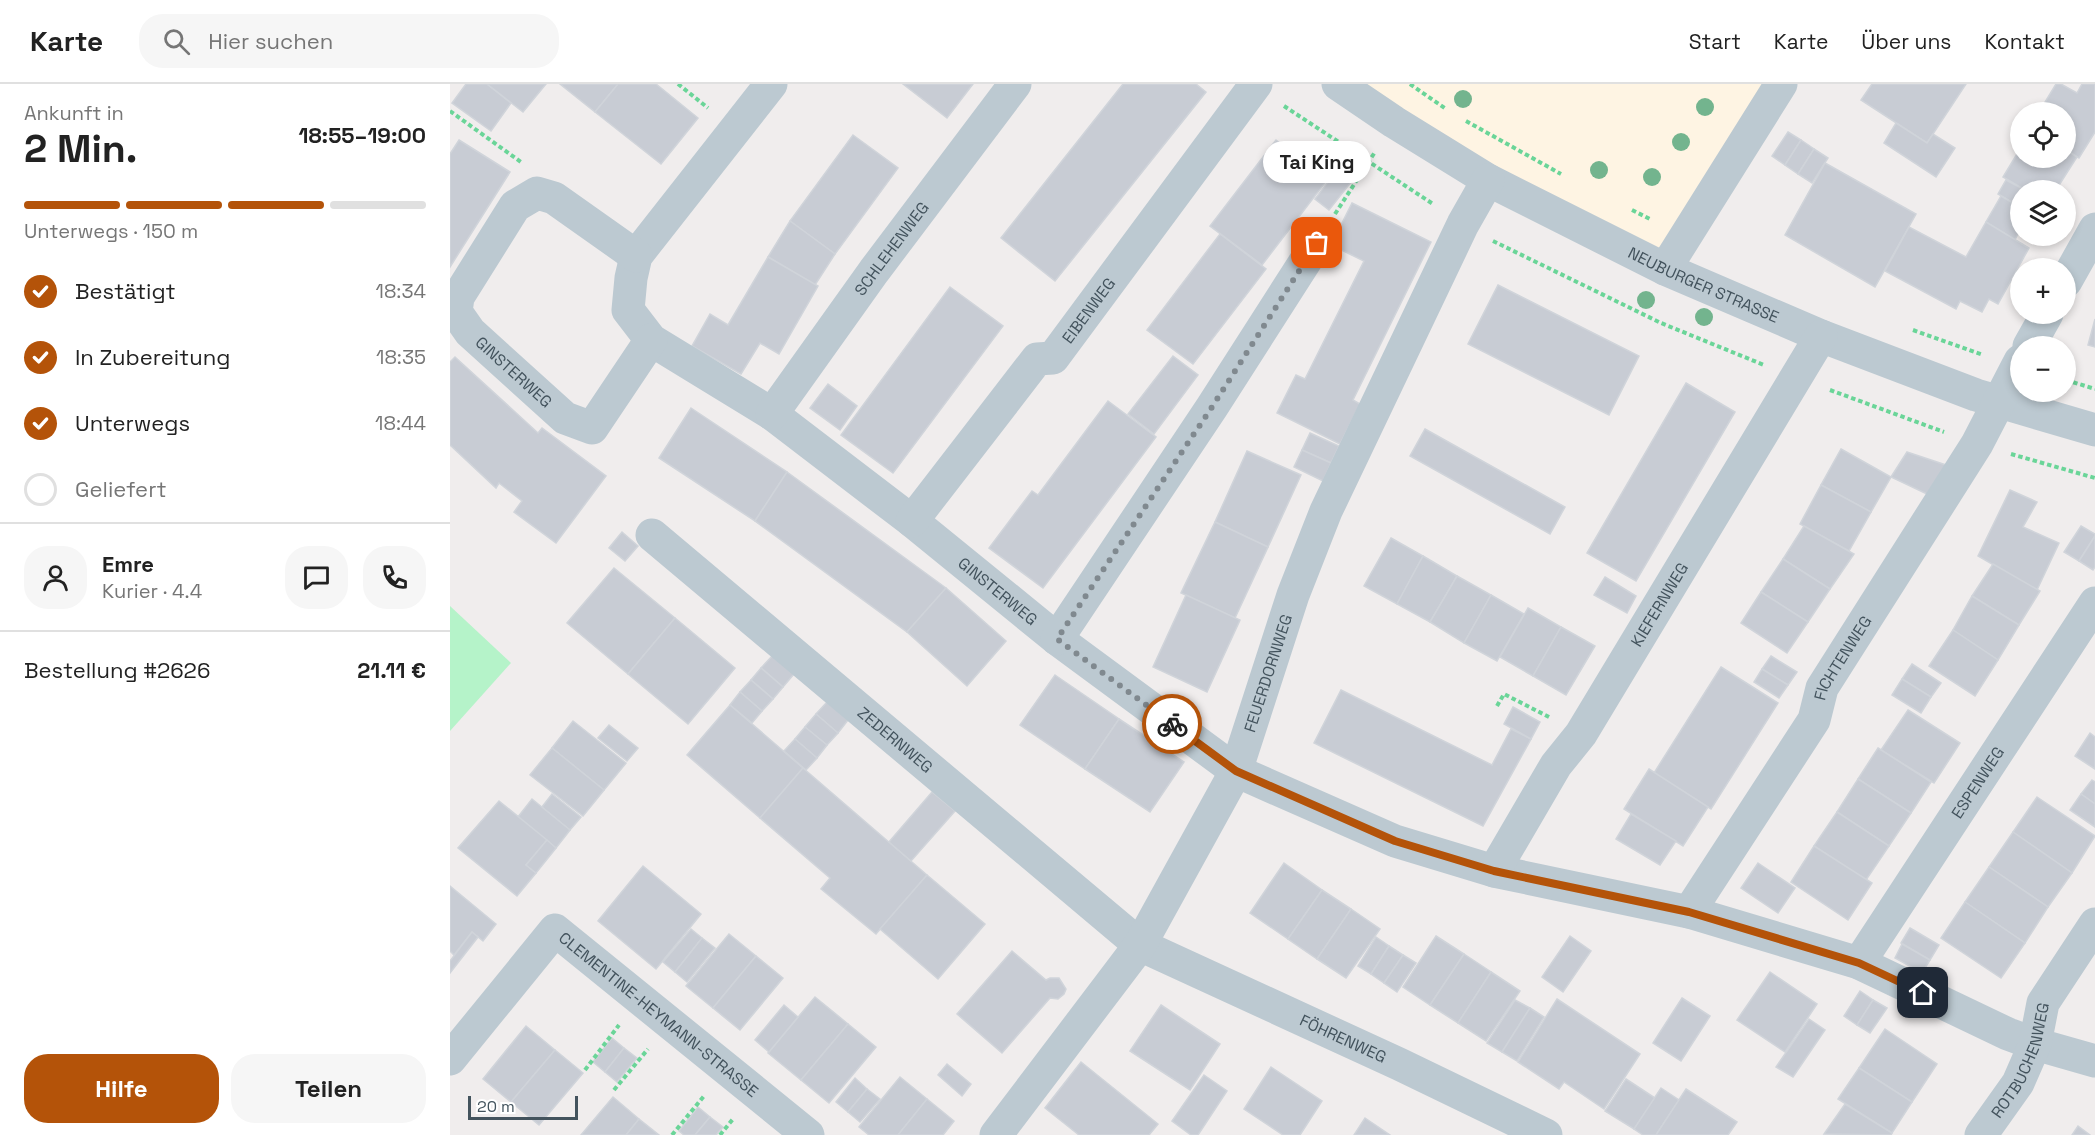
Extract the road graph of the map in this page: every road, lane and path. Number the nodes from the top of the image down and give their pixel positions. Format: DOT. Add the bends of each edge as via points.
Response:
graph roads {
  1 [pos="771,84"];
  2 [pos="1015,84"];
  3 [pos="1256,84"];
  4 [pos="1338,84"];
  5 [pos="1781,84"];
  6 [pos="450,111"];
  7 [pos="1394,122"];
  8 [pos="1488,180"];
  9 [pos="537,193"];
  10 [pos="2095,228"];
  11 [pos="1317,243"];
  12 [pos="636,256"];
  13 [pos="2076,263"];
  14 [pos="1665,269"];
  15 [pos="1821,336"];
  16 [pos="651,340"];
  17 [pos="2010,380"];
  18 [pos="2076,383"];
  19 [pos="2095,389"];
  20 [pos="1998,403"];
  21 [pos="772,414"];
  22 [pos="2095,430"];
  23 [pos="912,521"];
  24 [pos="652,535"];
  25 [pos="2095,603"];
  26 [pos="1057,639"];
  27 [pos="1497,706"];
  28 [pos="1581,734"];
  29 [pos="1236,771"];
  30 [pos="1494,871"];
  31 [pos="1689,912"];
  32 [pos="2095,924"];
  33 [pos="1140,945"];
  34 [pos="1859,963"];
  35 [pos="640,999"];
  36 [pos="669,1023"];
  37 [pos="2035,1044"];
  38 [pos="450,1059"];
  39 [pos="2095,1061"];
  40 [pos="725,1068"];
  41 [pos="585,1070"];
  42 [pos="614,1090"];
  43 [pos="672,1135"];
  44 [pos="808,1135"];
  45 [pos="996,1135"];
  46 [pos="1546,1135"];
  47 [pos="1981,1135"];
  1 -- 12 [label="street, GINSTERWEG"];
  2 -- 21 [label="street, SCHLEHENWEG"];
  3 -- 23 [label="street, EIBENWEG" via="1053,358 1037,359"];
  4 -- 7 [label="street, NEUBURGER STRASSE"];
  5 -- 14 [label="street"];
  6 -- 9 [label="path" via="538,175"];
  7 -- 8 [label="street, NEUBURGER STRASSE"];
  7 -- 11 [label="path"];
  8 -- 14 [label="street, NEUBURGER STRASSE"];
  8 -- 29 [label="street, FEUERDORNWEG" via="1326,511 1293,595"];
  9 -- 12 [label="street" via="554,198"];
  9 -- 16 [label="street, GINSTERWEG" via="515,206 458,297 456,312 470,332 565,418 592,428"];
  10 -- 13 [label="street"];
  11 -- 26 [label="street"];
  12 -- 16 [label="street, GINSTERWEG" via="628,310"];
  14 -- 15 [label="street, NEUBURGER STRASSE"];
  15 -- 20 [label="street, NEUBURGER STRASSE"];
  15 -- 28 [label="street, KIEFERNWEG"];
  16 -- 21 [label="street, GINSTERWEG"];
  17 -- 20 [label="street, FICHTENWEG"];
  18 -- 19 [label="path"];
  20 -- 22 [label="street, NEUBURGER STRASSE"];
  20 -- 31 [label="street, FICHTENWEG" via="1977,444 1822,688 1814,720"];
  21 -- 23 [label="street, GINSTERWEG"];
  23 -- 26 [label="street, GINSTERWEG"];
  24 -- 33 [label="street, ZEDERNWEG"];
  25 -- 34 [label="street, ESPENWEG"];
  26 -- 29 [label="street, GINSTERWEG"];
  27 -- 28 [label="path" via="1504,694"];
  28 -- 30 [label="street, KIEFERNWEG" via="1556,765"];
  29 -- 30 [label="street, GINSTERWEG" via="1395,841"];
  29 -- 33 [label="street, FEUERDORNWEG"];
  30 -- 31 [label="street, GINSTERWEG"];
  31 -- 34 [label="street, GINSTERWEG"];
  32 -- 37 [label="street, ROTBUCHENWEG" via="2043,1003"];
  33 -- 45 [label="street, FEUERDORNWEG"];
  33 -- 46 [label="street, FÖHRENWEG"];
  34 -- 37 [label="street, GINSTERWEG"];
  35 -- 36 [label="street, CLEMENTINE-HEYMANN-STRASSE"];
  35 -- 38 [label="street, CLEMENTINE-HEYMANN-STRASSE" via="555,930"];
  35 -- 41 [label="path"];
  36 -- 40 [label="street, CLEMENTINE-HEYMANN-STRASSE"];
  36 -- 42 [label="path"];
  37 -- 39 [label="street, GINSTERWEG"];
  37 -- 47 [label="street, ROTBUCHENWEG" via="2018,1083"];
  40 -- 43 [label="path"];
  40 -- 44 [label="street, CLEMENTINE-HEYMANN-STRASSE"];
}
